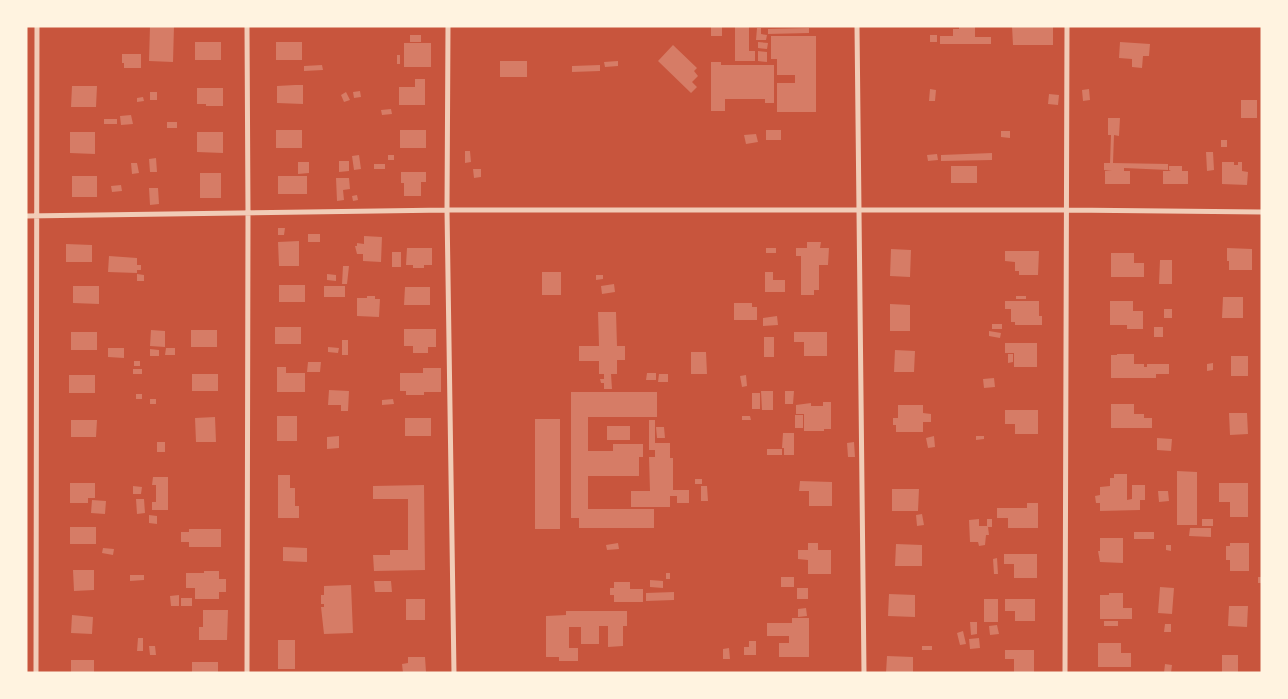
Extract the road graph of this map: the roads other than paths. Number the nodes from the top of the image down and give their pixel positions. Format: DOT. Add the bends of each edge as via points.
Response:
graph roads {
  1 [pos="37,26"];
  2 [pos="247,26"];
  3 [pos="448,26"];
  4 [pos="857,26"];
  5 [pos="1067,26"];
  6 [pos="447,210"];
  7 [pos="858,210"];
  8 [pos="1067,210"];
  9 [pos="1262,212"];
  10 [pos="248,214"];
  11 [pos="26,216"];
  12 [pos="36,216"];
  13 [pos="36,673"];
  14 [pos="247,673"];
  15 [pos="454,673"];
  16 [pos="864,673"];
  17 [pos="1065,673"];
  1 -- 12 [label="street"];
  2 -- 10 [label="street"];
  3 -- 6 [label="street"];
  4 -- 7 [label="street"];
  5 -- 8 [label="street"];
  6 -- 7 [label="street"];
  6 -- 10 [label="street"];
  6 -- 15 [label="street"];
  7 -- 8 [label="street"];
  7 -- 16 [label="street"];
  8 -- 9 [label="street"];
  8 -- 17 [label="street"];
  10 -- 12 [label="street"];
  10 -- 14 [label="street"];
  11 -- 12 [label="street"];
  12 -- 13 [label="street"];
}
